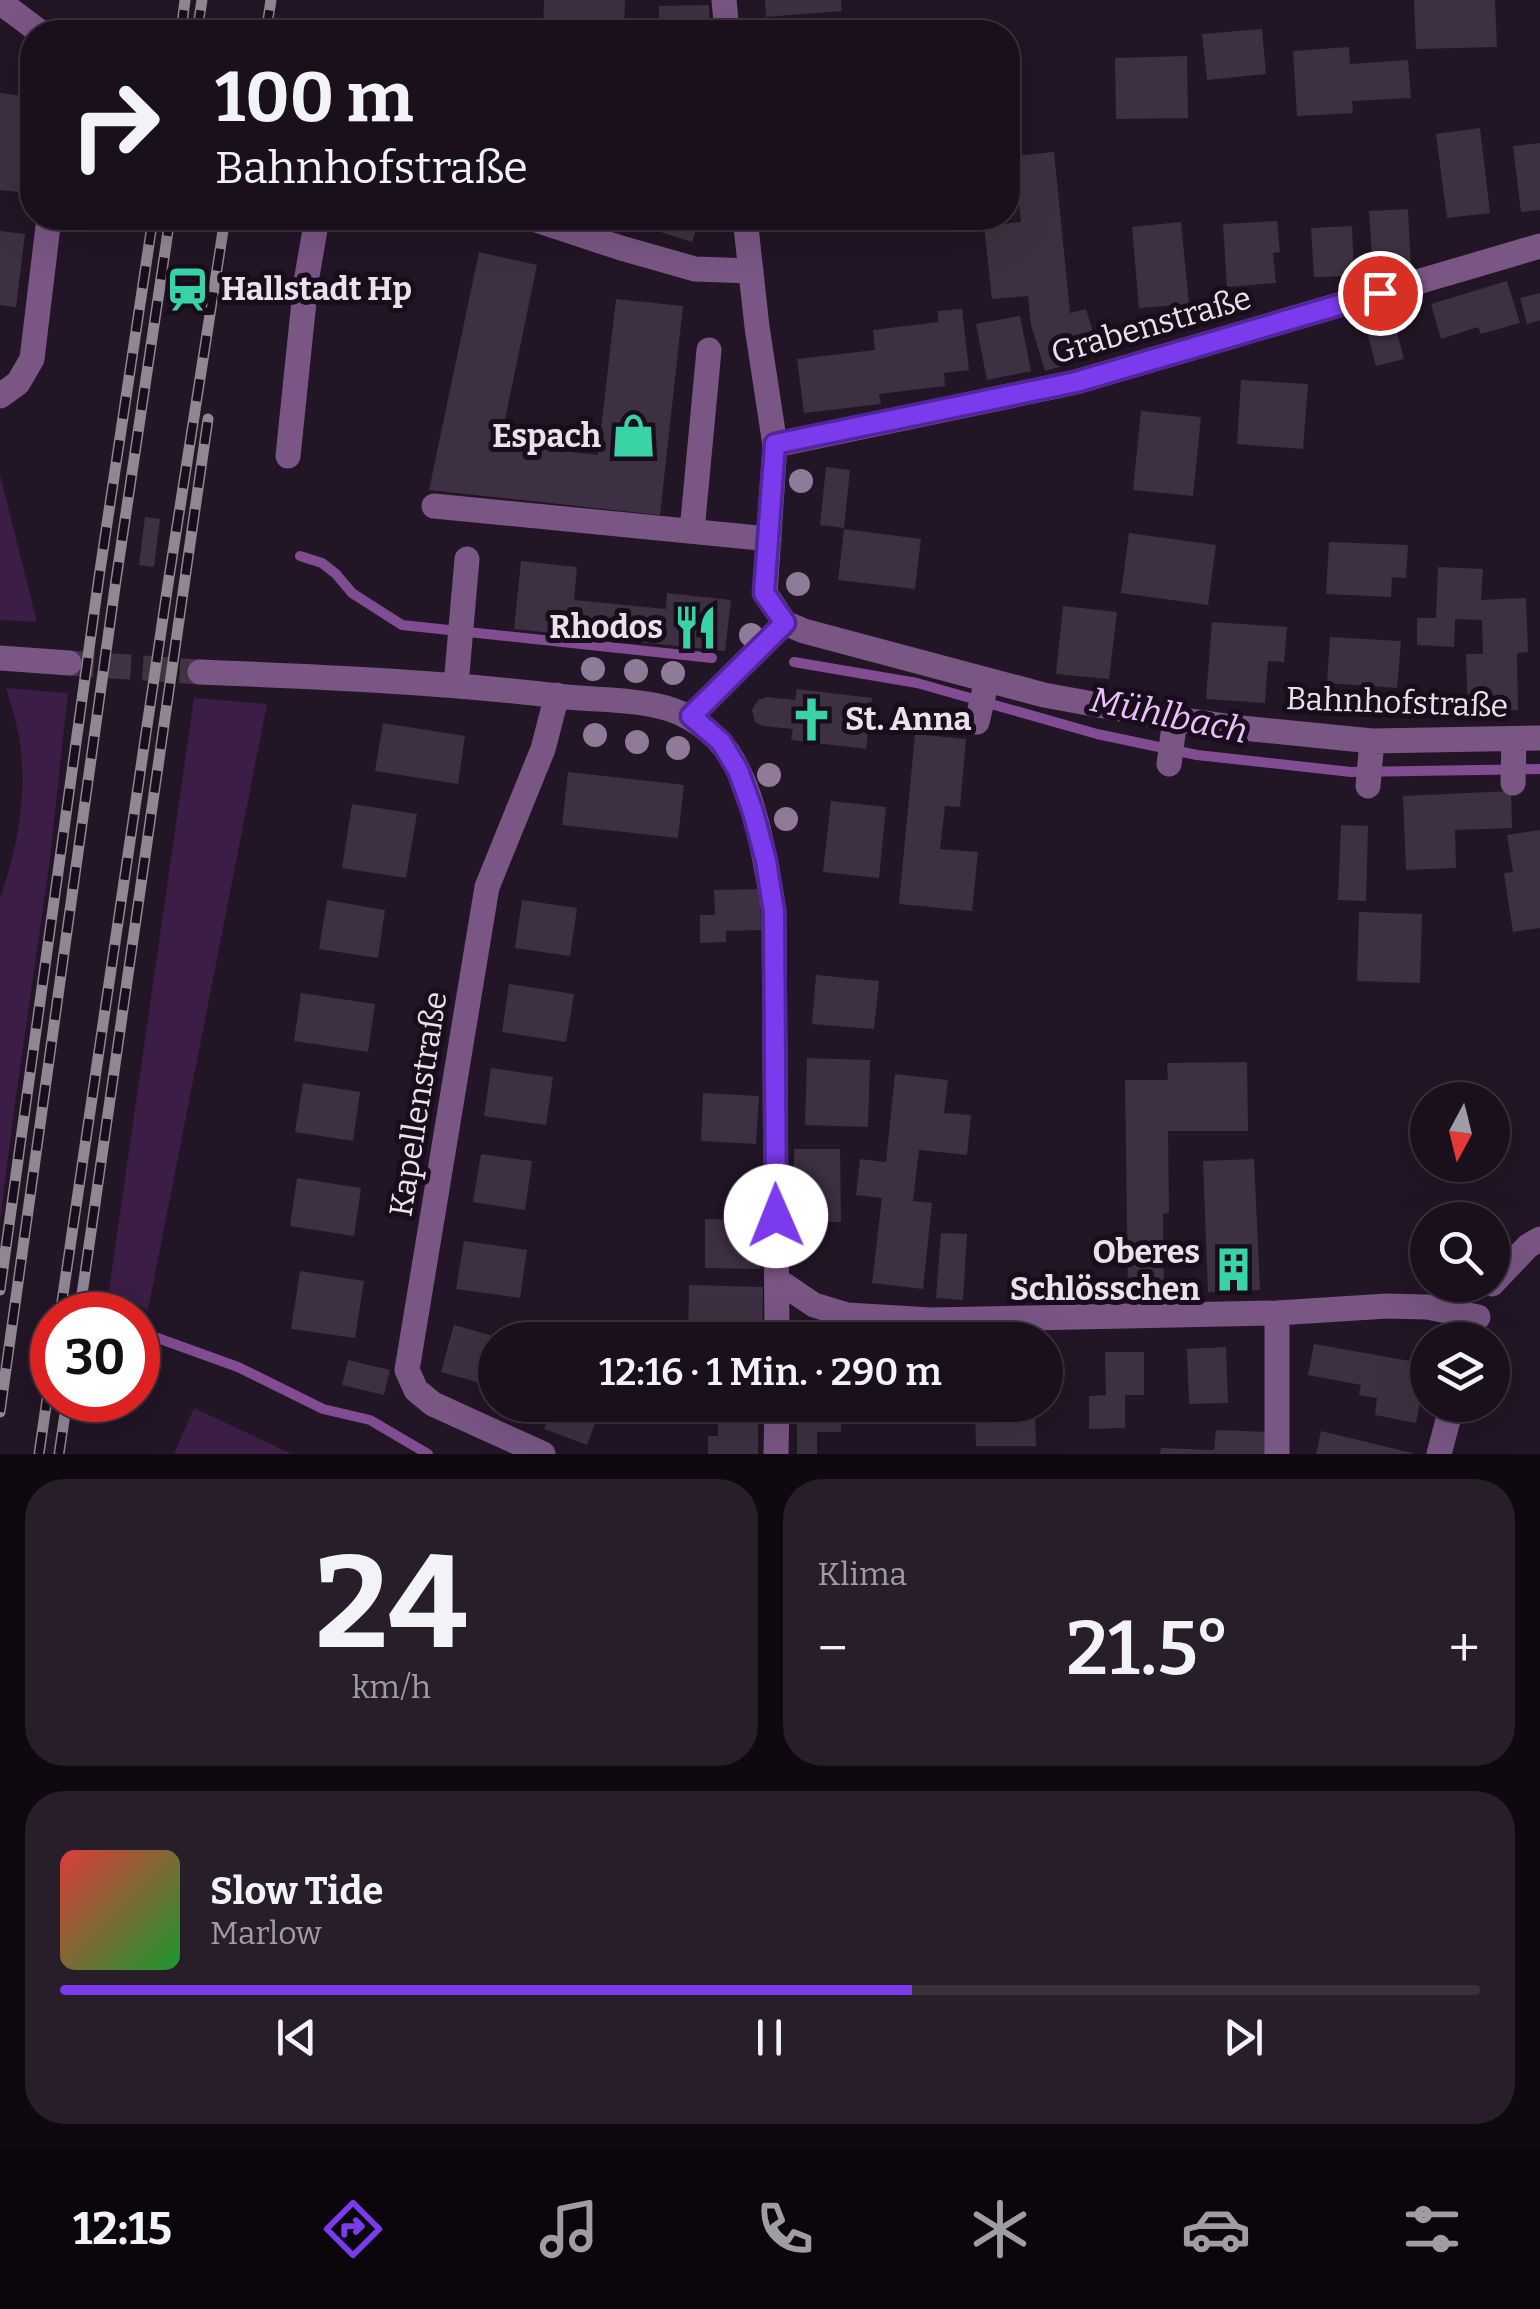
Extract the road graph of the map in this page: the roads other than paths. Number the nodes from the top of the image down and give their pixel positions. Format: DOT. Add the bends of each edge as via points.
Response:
graph roads {
  1 [pos="0,2"];
  2 [pos="24,20"];
  3 [pos="48,230"];
  4 [pos="315,230"];
  5 [pos="566,230"];
  6 [pos="746,230"];
  7 [pos="1540,246"];
  8 [pos="751,272"];
  9 [pos="708,350"];
  10 [pos="0,396"];
  11 [pos="775,444"];
  12 [pos="288,456"];
  13 [pos="434,506"];
  14 [pos="692,531"];
  15 [pos="769,539"];
  16 [pos="467,559"];
  17 [pos="785,623"];
  18 [pos="0,658"];
  19 [pos="69,663"];
  20 [pos="200,672"];
  21 [pos="456,684"];
  22 [pos="557,695"];
  23 [pos="691,716"];
  24 [pos="1519,758"];
  25 [pos="1540,1239"];
  26 [pos="1510,1265"];
  27 [pos="777,1280"];
  28 [pos="1277,1313"];
  29 [pos="777,1322"];
  30 [pos="1461,1322"];
  31 [pos="776,1422"];
  32 [pos="1447,1422"];
  33 [pos="543,1454"];
  34 [pos="776,1454"];
  35 [pos="1277,1454"];
  36 [pos="1439,1454"];
  1 -- 2 [label="street"];
  3 -- 10 [label="street" via="32,359 18,383"];
  4 -- 12 [label="street"];
  5 -- 8 [label="street" via="695,269"];
  6 -- 8 [label="street"];
  7 -- 11 [label="street, Grabenstraße" via="1076,382"];
  8 -- 11 [label="street"];
  9 -- 14 [label="street"];
  11 -- 15 [label="street"];
  13 -- 14 [label="street"];
  14 -- 15 [label="street"];
  15 -- 17 [label="street" via="764,593"];
  16 -- 21 [label="street"];
  17 -- 23 [label="street"];
  17 -- 24 [label="street, Bahnhofstraße" via="981,703 1044,695 1172,745 1370,767"];
  18 -- 19 [label="street"];
  20 -- 21 [label="street"];
  21 -- 22 [label="street"];
  22 -- 23 [label="street"];
  22 -- 33 [label="street, Kapellenstraße" via="543,750 487,887 407,1370 433,1404"];
  23 -- 27 [label="street" via="721,742 738,770 774,912"];
  25 -- 26 [label="street"];
  27 -- 28 [label="street" via="814,1306 931,1320"];
  27 -- 29 [label="street"];
  28 -- 30 [label="street" via="1427,1307"];
  28 -- 35 [label="street"];
  31 -- 34 [label="street"];
  32 -- 36 [label="street"];
}
